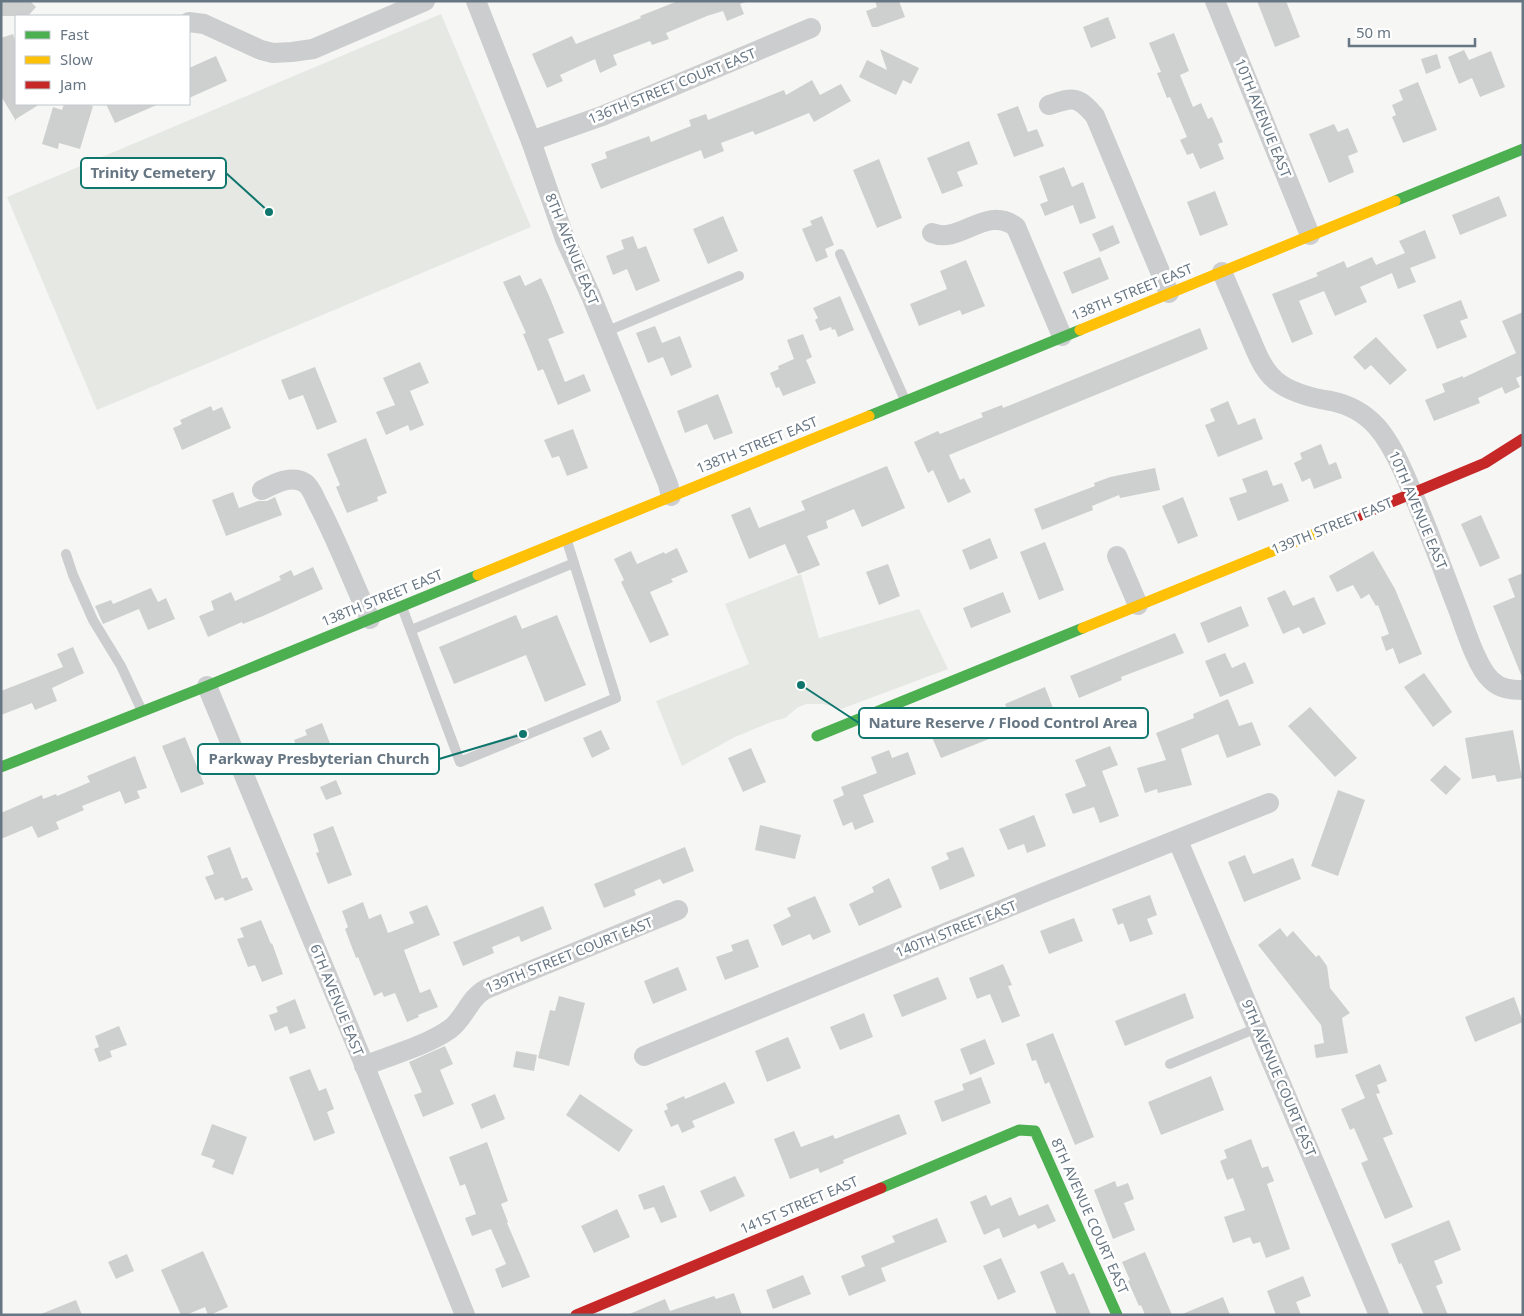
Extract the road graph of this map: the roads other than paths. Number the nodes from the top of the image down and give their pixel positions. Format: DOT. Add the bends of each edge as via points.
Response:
graph roads {
  1 [pos="425,1"];
  2 [pos="476,1"];
  3 [pos="1215,1"];
  4 [pos="190,22"];
  5 [pos="811,28"];
  6 [pos="1048,105"];
  7 [pos="532,141"];
  8 [pos="1523,149"];
  9 [pos="932,233"];
  10 [pos="1310,235"];
  11 [pos="840,254"];
  12 [pos="1222,272"];
  13 [pos="739,276"];
  14 [pos="1169,293"];
  15 [pos="605,332"];
  16 [pos="1062,336"];
  17 [pos="906,400"];
  18 [pos="1523,439"];
  19 [pos="262,490"];
  20 [pos="1414,494"];
  21 [pos="671,496"];
  22 [pos="566,539"];
  23 [pos="66,554"];
  24 [pos="1117,556"];
  25 [pos="574,563"];
  26 [pos="1138,605"];
  27 [pos="402,606"];
  28 [pos="370,619"];
  29 [pos="411,630"];
  30 [pos="206,686"];
  31 [pos="1518,690"];
  32 [pos="142,712"];
  33 [pos="817,736"];
  34 [pos="1,767"];
  35 [pos="1269,803"];
  36 [pos="1178,841"];
  37 [pos="678,910"];
  38 [pos="1257,1028"];
  39 [pos="644,1056"];
  40 [pos="1170,1064"];
  41 [pos="364,1066"];
  42 [pos="1035,1131"];
  43 [pos="465,1315"];
  44 [pos="576,1315"];
  45 [pos="1118,1315"];
  46 [pos="1379,1315"];
  1 -- 4 [label="street" via="313,49 292,52 262,50 204,24"];
  2 -- 7 [label="street, 8TH AVENUE EAST"];
  3 -- 10 [label="street, 10TH AVENUE EAST"];
  5 -- 7 [label="street, 136TH STREET COURT EAST" via="602,116"];
  6 -- 14 [label="street" via="1068,99 1077,100 1095,116"];
  7 -- 15 [label="street, 8TH AVENUE EAST" via="557,218"];
  8 -- 10 [label="street, 138TH STREET EAST"];
  9 -- 16 [label="street" via="939,236 952,234 1001,219 1016,227"];
  10 -- 12 [label="street, 138TH STREET EAST"];
  11 -- 17 [label="lane"];
  12 -- 14 [label="street, 138TH STREET EAST"];
  12 -- 20 [label="street, 10TH AVENUE EAST" via="1260,359 1271,376 1287,388 1345,406 1370,419 1394,450"];
  13 -- 15 [label="lane"];
  14 -- 16 [label="street, 138TH STREET EAST"];
  15 -- 21 [label="street, 8TH AVENUE EAST"];
  16 -- 17 [label="street, 138TH STREET EAST"];
  17 -- 21 [label="street, 138TH STREET EAST"];
  18 -- 20 [label="street, 139TH STREET EAST" via="1485,463"];
  19 -- 28 [label="street" via="294,479 309,488"];
  20 -- 26 [label="street, 139TH STREET EAST"];
  20 -- 31 [label="street, 10TH AVENUE EAST" via="1484,673 1500,687"];
  21 -- 22 [label="street, 138TH STREET EAST"];
  22 -- 25 [label="lane"];
  22 -- 27 [label="street, 138TH STREET EAST"];
  23 -- 32 [label="lane" via="93,620 121,666"];
  24 -- 26 [label="street"];
  25 -- 29 [label="lane"];
  25 -- 29 [label="lane" via="616,698 460,762"];
  26 -- 33 [label="street, 139TH STREET EAST"];
  27 -- 28 [label="street, 138TH STREET EAST"];
  27 -- 29 [label="lane"];
  28 -- 30 [label="street, 138TH STREET EAST"];
  30 -- 32 [label="street, 138TH STREET EAST"];
  30 -- 41 [label="street, 6TH AVENUE EAST"];
  32 -- 34 [label="street, 138TH STREET EAST"];
  35 -- 36 [label="street, 140TH STREET EAST"];
  36 -- 38 [label="street, 9TH AVENUE COURT EAST"];
  36 -- 39 [label="street, 140TH STREET EAST"];
  37 -- 41 [label="street, 139TH STREET COURT EAST" via="477,993 450,1028 432,1039"];
  38 -- 40 [label="lane"];
  38 -- 46 [label="street, 9TH AVENUE COURT EAST"];
  41 -- 43 [label="street, 6TH AVENUE EAST"];
  42 -- 44 [label="street, 141ST STREET EAST" via="1013,1132"];
  42 -- 45 [label="street, 8TH AVENUE COURT EAST"];
}
